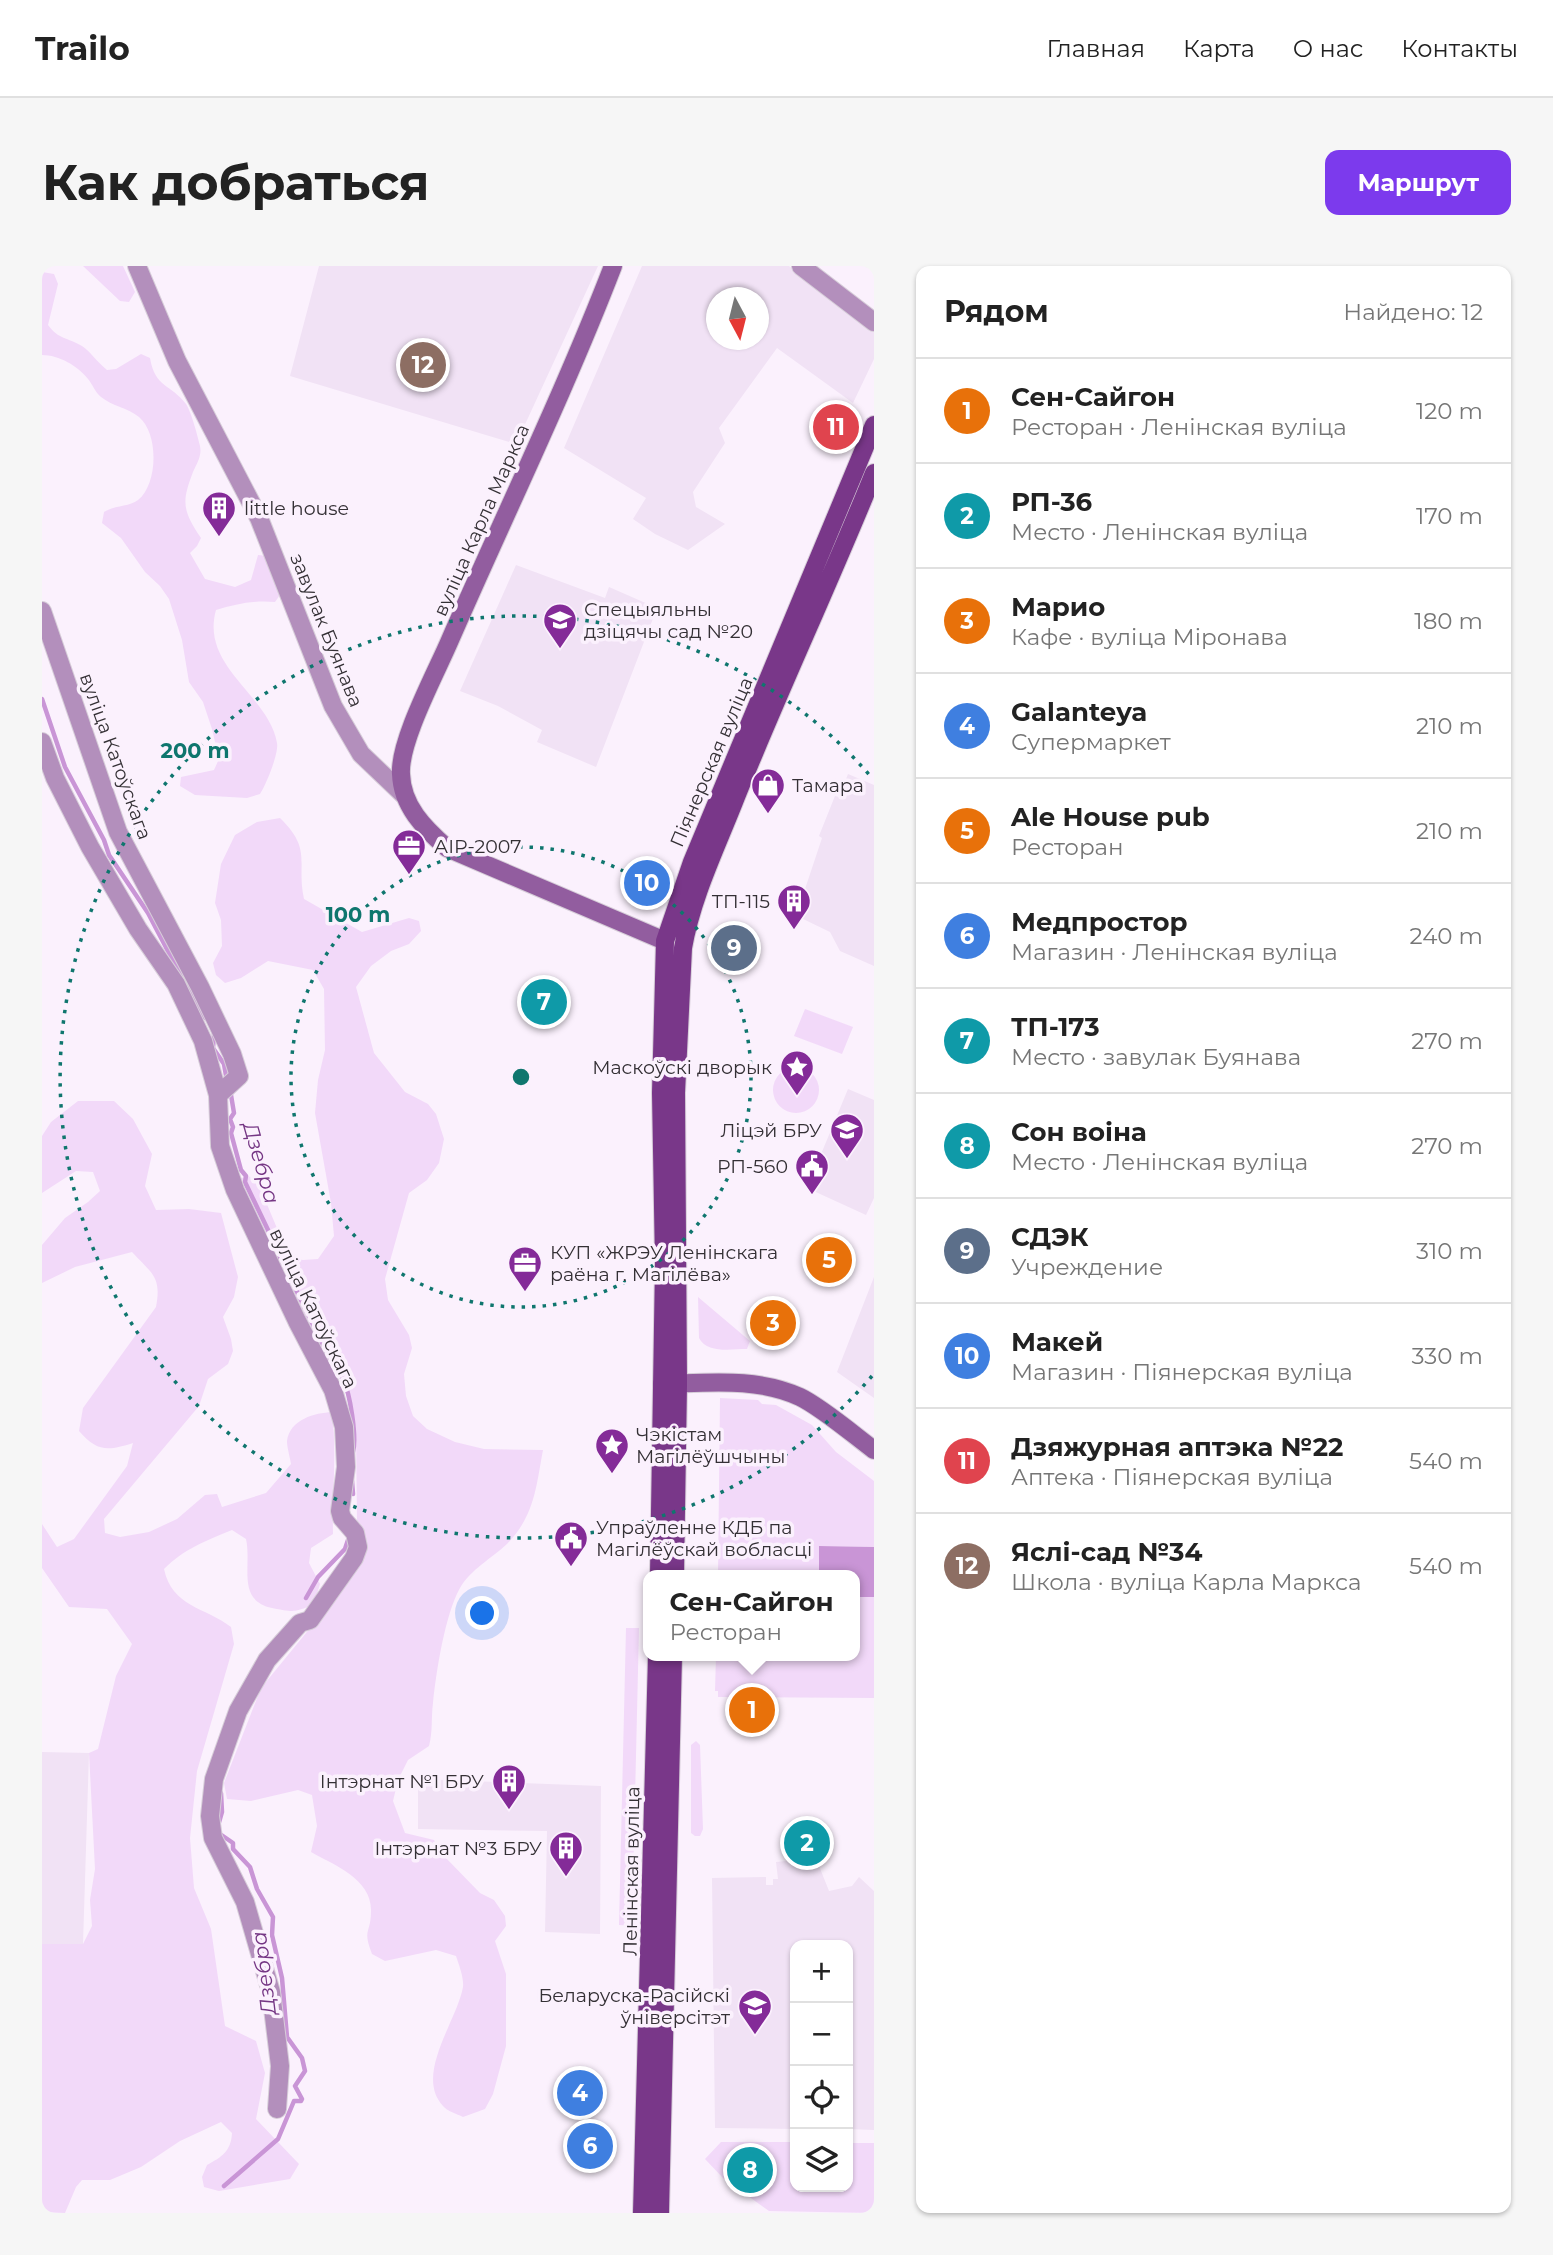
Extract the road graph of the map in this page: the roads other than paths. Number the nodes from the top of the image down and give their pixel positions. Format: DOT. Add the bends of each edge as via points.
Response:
graph roads {
  1 [pos="137,266"];
  2 [pos="613,266"];
  3 [pos="801,266"];
  4 [pos="874,322"];
  5 [pos="873,428"];
  6 [pos="874,473"];
  7 [pos="42,611"];
  8 [pos="42,742"];
  9 [pos="404,794"];
  10 [pos="665,941"];
  11 [pos="683,948"];
  12 [pos="218,1095"];
  13 [pos="670,1384"];
  14 [pos="874,1450"];
  15 [pos="659,1570"];
  16 [pos="675,1570"];
  17 [pos="657,1661"];
  18 [pos="673,1661"];
  19 [pos="277,2109"];
  20 [pos="642,2213"];
  21 [pos="660,2213"];
  1 -- 9 [label="street, завулак Буянава" via="177,361 259,518 333,706 360,754"];
  2 -- 9 [label="main road, вуліца Карла Маркса" via="403,751"];
  3 -- 4 [label="street"];
  5 -- 10 [label="main road, Піянерская вуліца" via="692,862"];
  6 -- 11 [label="main road, Піянерская вуліца" via="761,736 712,858"];
  7 -- 12 [label="street, вуліца Катоўскага" via="118,832 232,1054 239,1076"];
  8 -- 12 [label="street, вуліца Катоўскага" via="90,847 176,984 203,1041"];
  9 -- 10 [label="main road, завулак Буянава" via="423,827 447,848"];
  10 -- 11 [label="main road"];
  10 -- 13 [label="main road, Піянерская вуліца" via="661,1093"];
  11 -- 13 [label="main road, Піянерская вуліца"];
  12 -- 19 [label="street, вуліца Катоўскага" via="220,1146 235,1189 337,1402 346,1466 340,1511 355,1533 358,1547 310,1619 300,1623 267,1660 238,1711 214,1779 213,1838 245,1902 271,1992 280,2066"];
  13 -- 14 [label="main road" via="770,1386 802,1398"];
  13 -- 15 [label="main road"];
  13 -- 16 [label="main road"];
  17 -- 20 [label="main road, Ленінская вуліца"];
  18 -- 21 [label="main road, Ленінская вуліца"];
}
